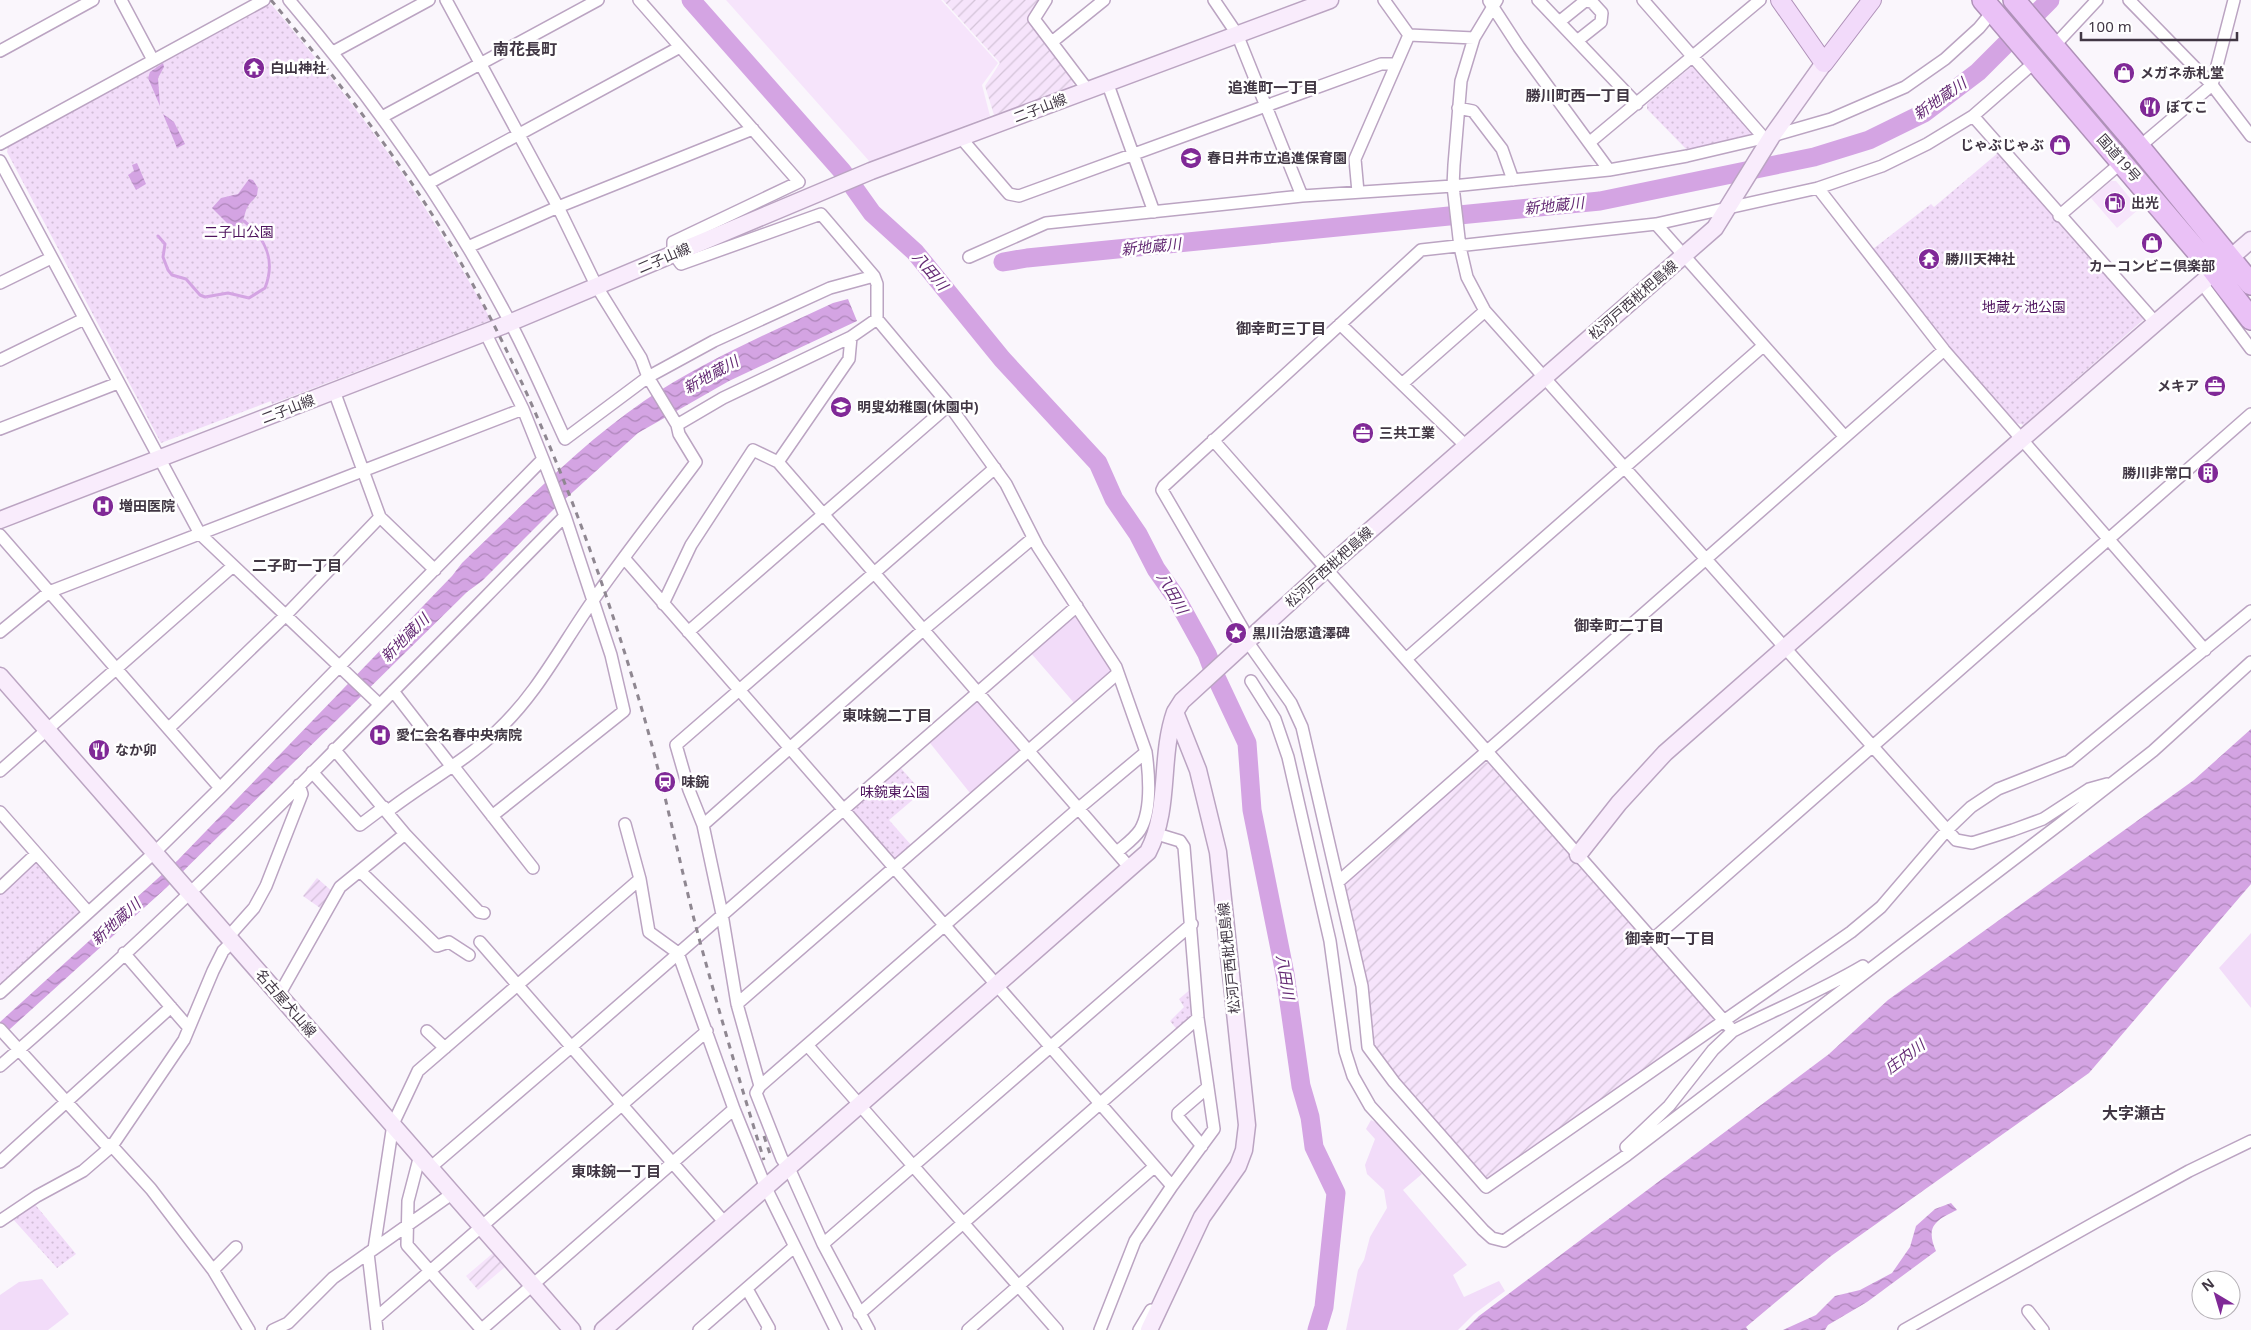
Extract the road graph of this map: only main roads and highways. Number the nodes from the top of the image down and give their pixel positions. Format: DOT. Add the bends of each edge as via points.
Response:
graph roads {
  1 [pos="1780,0"];
  2 [pos="1872,0"];
  3 [pos="2014,0"];
  4 [pos="1991,9"];
  5 [pos="2251,284"];
  6 [pos="2251,319"];
  1 -- 2 [label="main road" via="1824,63"];
  3 -- 5 [label="highway, 国道19号"];
  4 -- 6 [label="highway, 国道19号" via="2122,162 2207,276"];
}
